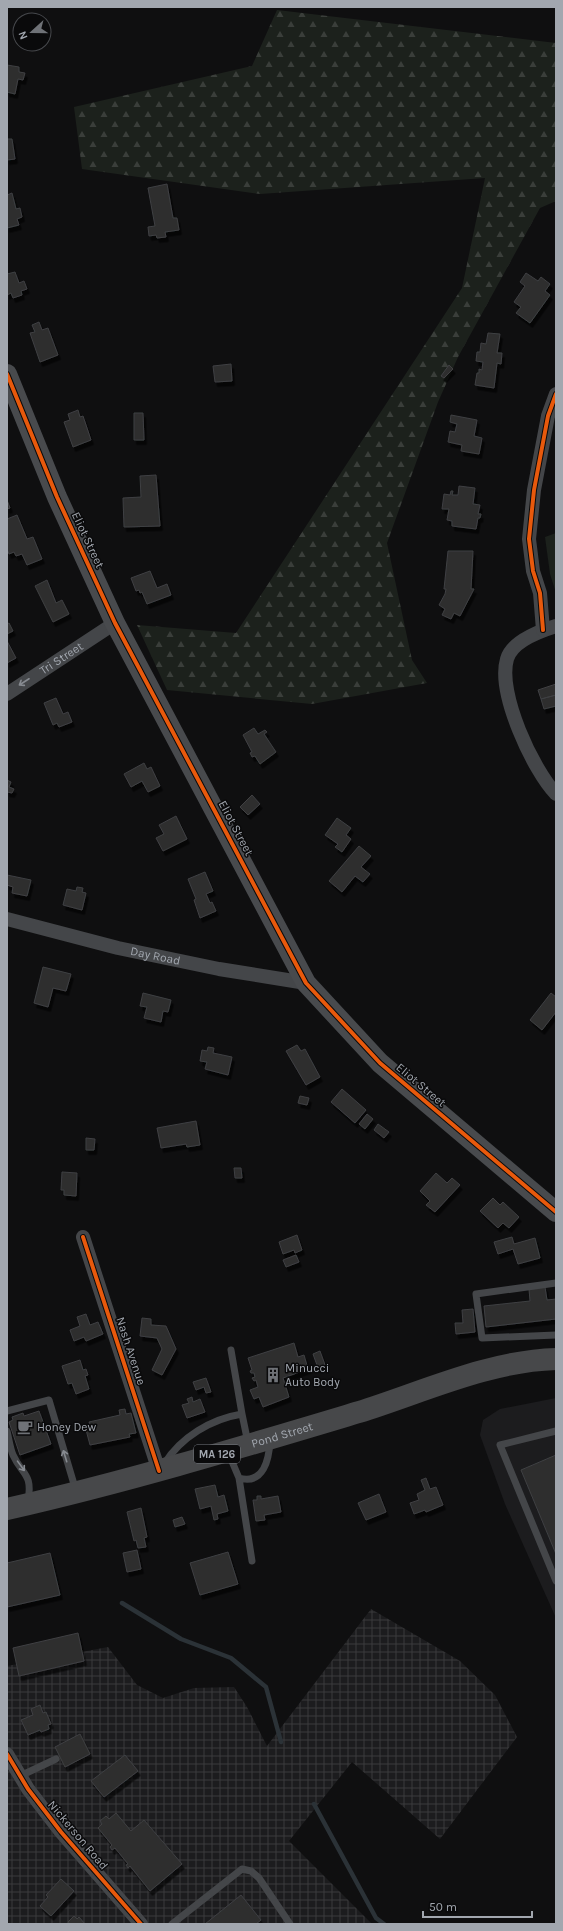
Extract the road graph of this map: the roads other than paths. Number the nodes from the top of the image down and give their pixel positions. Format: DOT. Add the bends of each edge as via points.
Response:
graph roads {
  1 [pos="7,374"];
  2 [pos="556,394"];
  3 [pos="115,623"];
  4 [pos="550,628"];
  5 [pos="7,694"];
  6 [pos="556,794"];
  7 [pos="7,919"];
  8 [pos="306,983"];
  9 [pos="556,1212"];
  10 [pos="83,1237"];
  11 [pos="556,1283"];
  12 [pos="556,1335"];
  13 [pos="231,1350"];
  14 [pos="556,1359"];
  15 [pos="7,1412"];
  16 [pos="242,1414"];
  17 [pos="7,1431"];
  18 [pos="556,1431"];
  19 [pos="271,1438"];
  20 [pos="249,1445"];
  21 [pos="228,1451"];
  22 [pos="159,1471"];
  23 [pos="240,1478"];
  24 [pos="77,1493"];
  25 [pos="17,1507"];
  26 [pos="252,1561"];
  27 [pos="556,1581"];
  28 [pos="7,1754"];
  29 [pos="56,1759"];
  30 [pos="20,1776"];
  31 [pos="141,1924"];
  32 [pos="172,1924"];
  33 [pos="290,1924"];
  1 -- 3 [label="street, Eliot Street" via="57,497"];
  2 -- 4 [label="street" via="548,416 534,490 530,539 533,571"];
  3 -- 5 [label="street, Tri Street, one-way"];
  3 -- 8 [label="street, Eliot Street"];
  4 -- 6 [label="street" via="516,645 507,658 505,678 521,735 533,760"];
  7 -- 8 [label="street, Day Road" via="118,948 219,969"];
  8 -- 9 [label="street, Eliot Street" via="380,1063"];
  10 -- 22 [label="street, Nash Avenue"];
  11 -- 12 [label="lane" via="476,1294 482,1338"];
  13 -- 16 [label="lane"];
  14 -- 19 [label="main road, Pond Street / MA 126" via="518,1362 496,1367"];
  24 -- 15 [label="lane, one-way" via="49,1400"];
  16 -- 20 [label="lane"];
  16 -- 22 [label="lane" via="222,1418 203,1427 170,1455"];
  17 -- 25 [label="lane, one-way" via="13,1456 27,1475 30,1492"];
  18 -- 27 [label="lane" via="500,1445"];
  19 -- 20 [label="main road, Pond Street / MA 126"];
  19 -- 23 [label="lane" via="266,1467 250,1479"];
  20 -- 21 [label="main road, Pond Street / MA 126"];
  21 -- 22 [label="main road, Pond Street / MA 126"];
  21 -- 23 [label="lane"];
  22 -- 24 [label="main road, Pond Street / MA 126"];
  23 -- 26 [label="lane"];
  24 -- 25 [label="main road, Pond Street / MA 126"];
  28 -- 30 [label="street, Nickerson Road"];
  29 -- 30 [label="lane"];
  30 -- 31 [label="street, Nickerson Road" via="61,1832"];
  32 -- 33 [label="lane" via="242,1870 251,1871 259,1878"];
}
